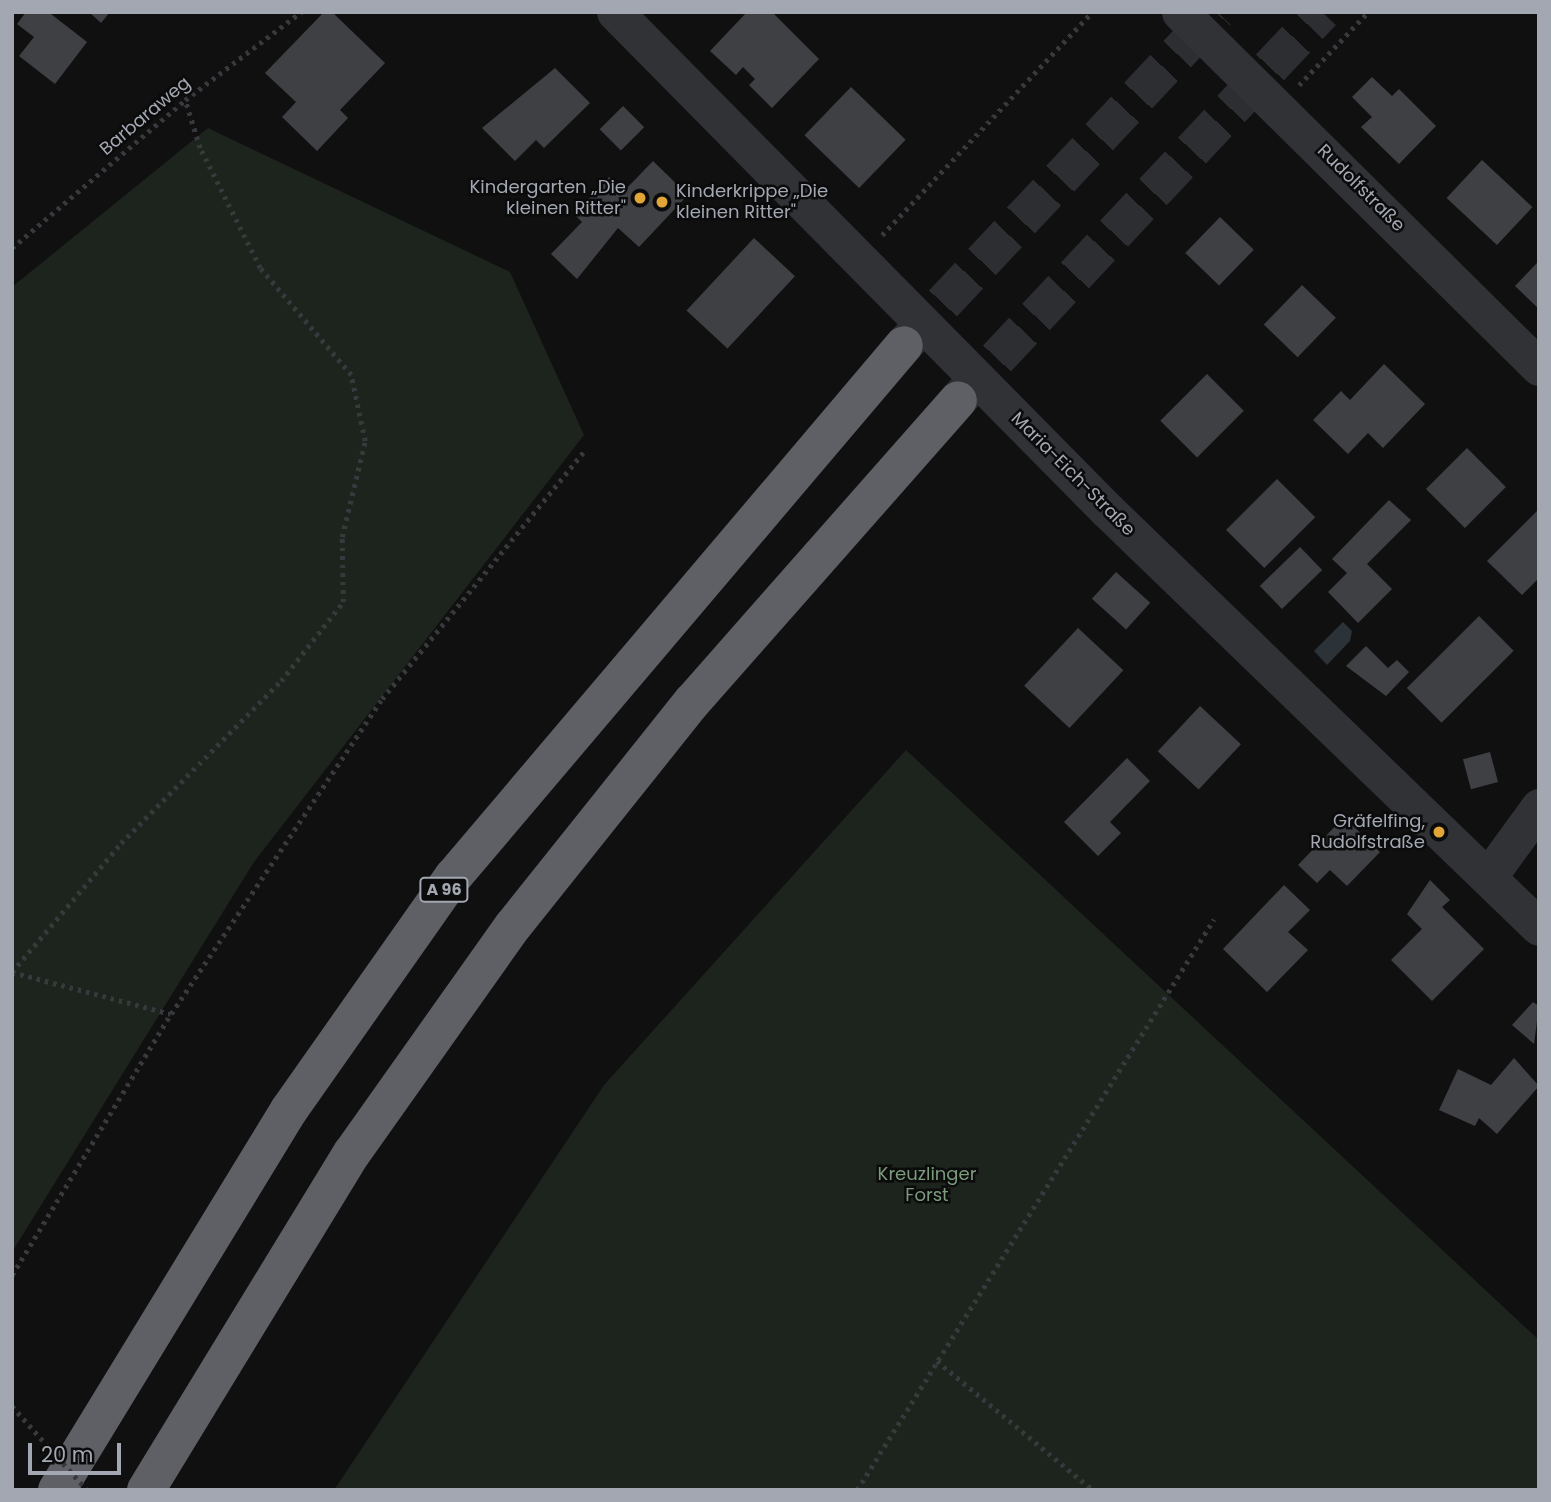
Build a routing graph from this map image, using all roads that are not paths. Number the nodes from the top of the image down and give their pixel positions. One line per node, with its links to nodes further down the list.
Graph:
1 (615, 12): 7 (street, Maria-Eich-Straße)
2 (1180, 12): 4 (street, Rudolfstraße)
3 (904, 345): 9 (highway, A 96)
4 (1539, 367)
5 (958, 400): 10 (highway)
6 (1539, 807): 7 (street)
7 (1488, 877): 8 (street, Maria-Eich-Straße)
8 (1539, 927)
9 (57, 1490)
10 (146, 1490)

